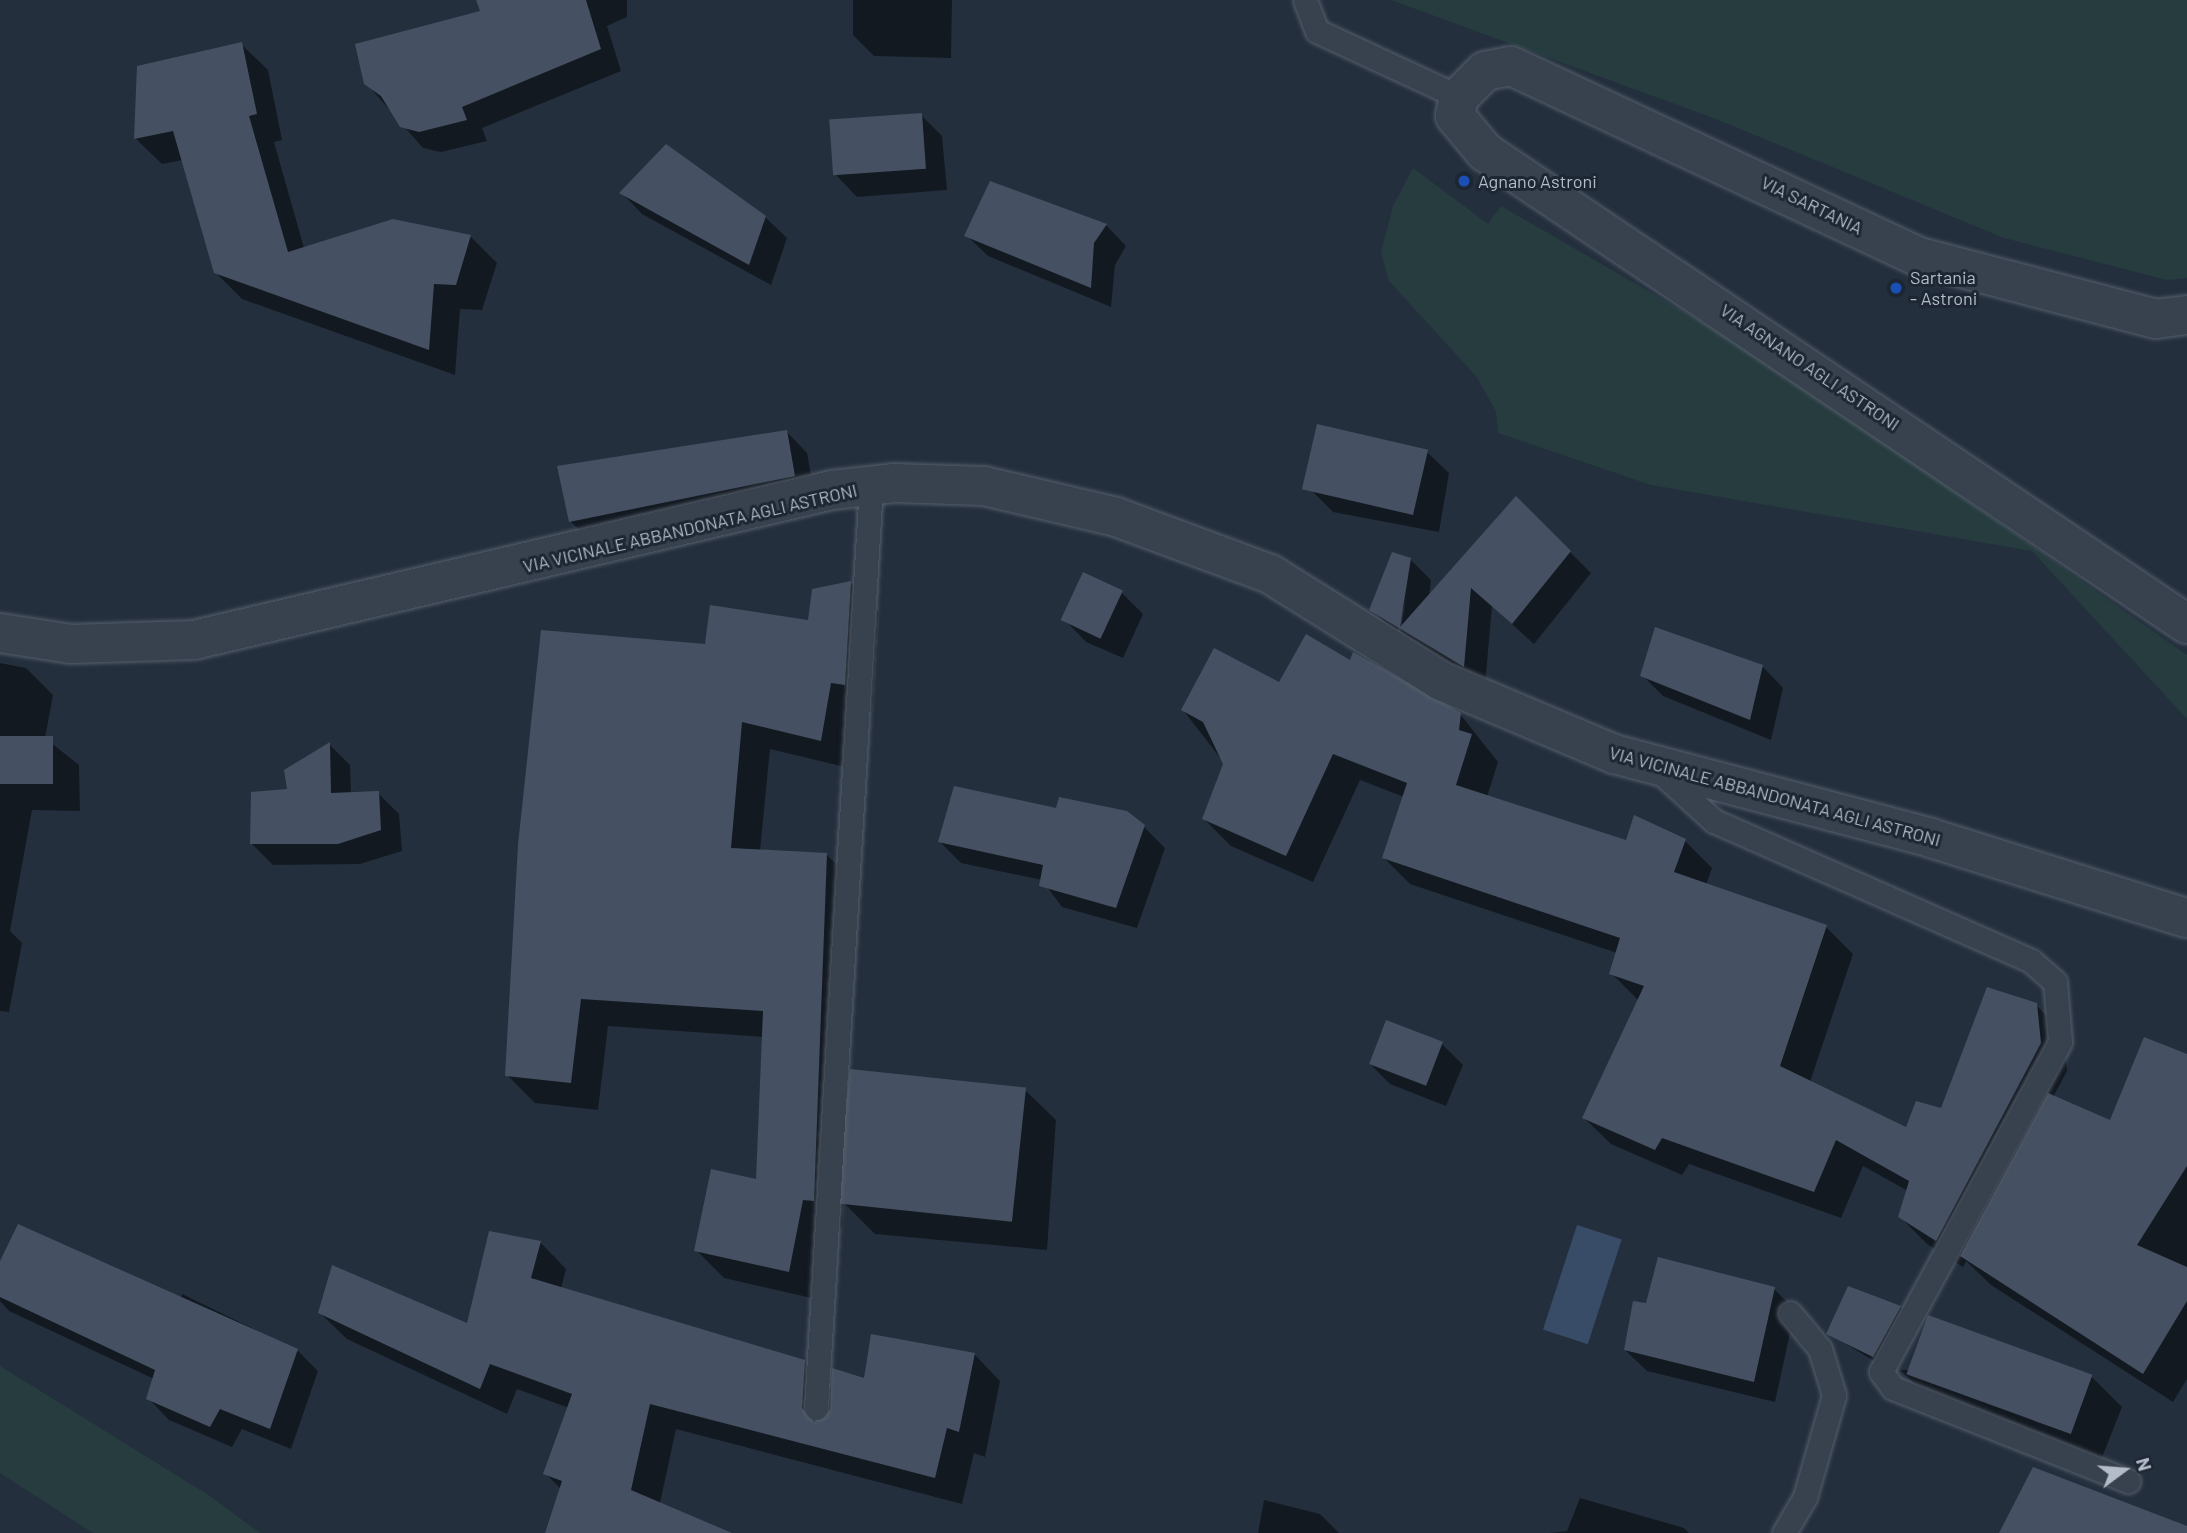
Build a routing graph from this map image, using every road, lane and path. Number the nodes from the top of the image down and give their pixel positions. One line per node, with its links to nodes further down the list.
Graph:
1 (1306, 0): 2 (lane)
2 (1459, 97): 3 (street, VIA SARTANIA); 5 (street, VIA AGNANO AGLI ASTRONI)
3 (2187, 315)
4 (872, 486): 6 (street, VIA VICINALE ABBANDONATA AGLI ASTRONI); 7 (street, VIA VICINALE ABBANDONATA AGLI ASTRONI); 10 (lane)
5 (2187, 624)
6 (0, 633)
7 (1649, 762): 8 (street, VIA VICINALE ABBANDONATA AGLI ASTRONI); 11 (lane)
8 (2187, 918)
9 (1790, 1313): 12 (lane)
10 (816, 1408)
11 (2128, 1481)
12 (1784, 1533)

